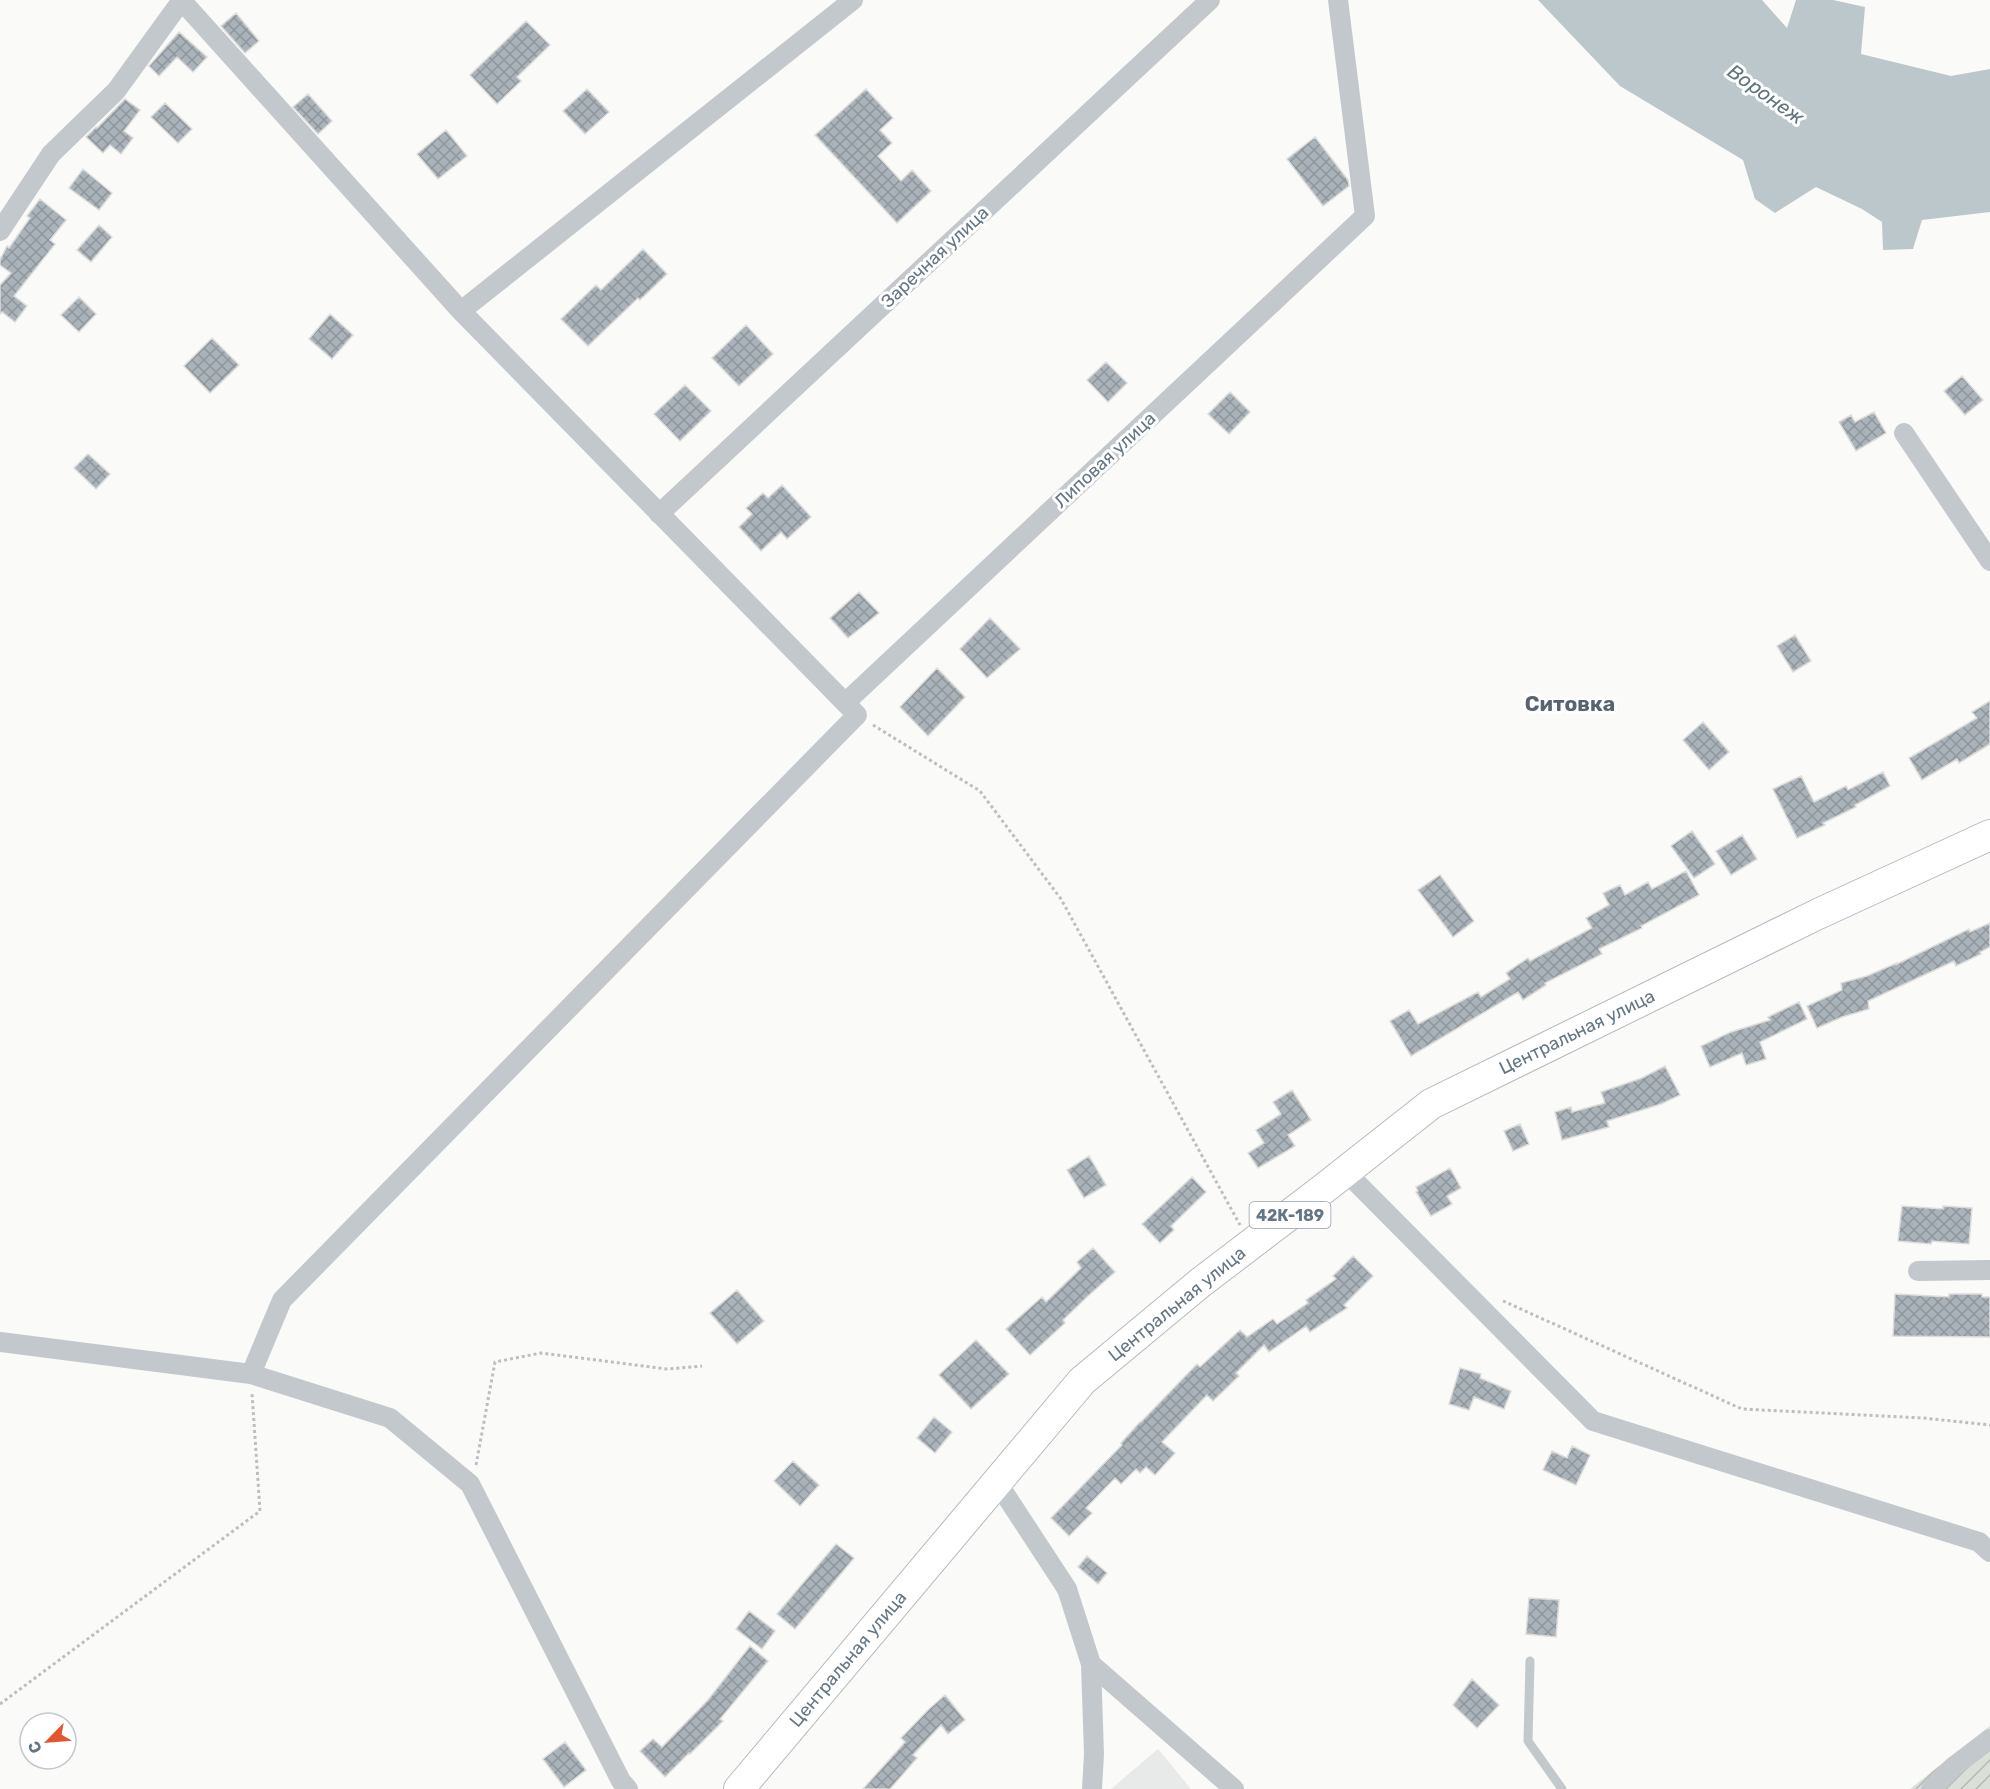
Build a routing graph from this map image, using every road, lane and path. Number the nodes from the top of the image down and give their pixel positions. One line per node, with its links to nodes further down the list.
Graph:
1 (182, 0): 5 (street); 6 (street)
2 (853, 0): 6 (street)
3 (1210, 0): 8 (street, Заречная улица)
4 (1338, 0): 10 (street, Липовая улица)
5 (0, 231)
6 (461, 311): 8 (street)
7 (1904, 433): 9 (street)
8 (659, 514): 10 (street)
9 (1990, 561)
10 (851, 709): 13 (path); 19 (street, Липовая улица)
11 (1990, 835): 12 (main road, Центральная улица / 42К-189)
12 (1346, 1172): 13 (main road, Центральная улица / 42К-189); 23 (street)
13 (1251, 1245): 21 (main road, Центральная улица / 42К-189)
14 (1990, 1270): 15 (street)
15 (1918, 1271)
16 (1493, 1297): 20 (path)
17 (0, 1342): 19 (street)
18 (702, 1366): 22 (path)
19 (251, 1374): 22 (street); 26 (path)
20 (1990, 1425)
21 (997, 1482): 25 (street); 29 (main road, Центральная улица / 42К-189)
22 (471, 1487): 28 (street)
23 (1990, 1552)
24 (1530, 1661): 32 (lane)
25 (1091, 1664): 30 (street); 31 (street)
26 (0, 1704)
27 (1990, 1739): 33 (street)
28 (628, 1789)
29 (739, 1789)
30 (1092, 1789)
31 (1233, 1789)
32 (1562, 1789)
33 (1931, 1789)

